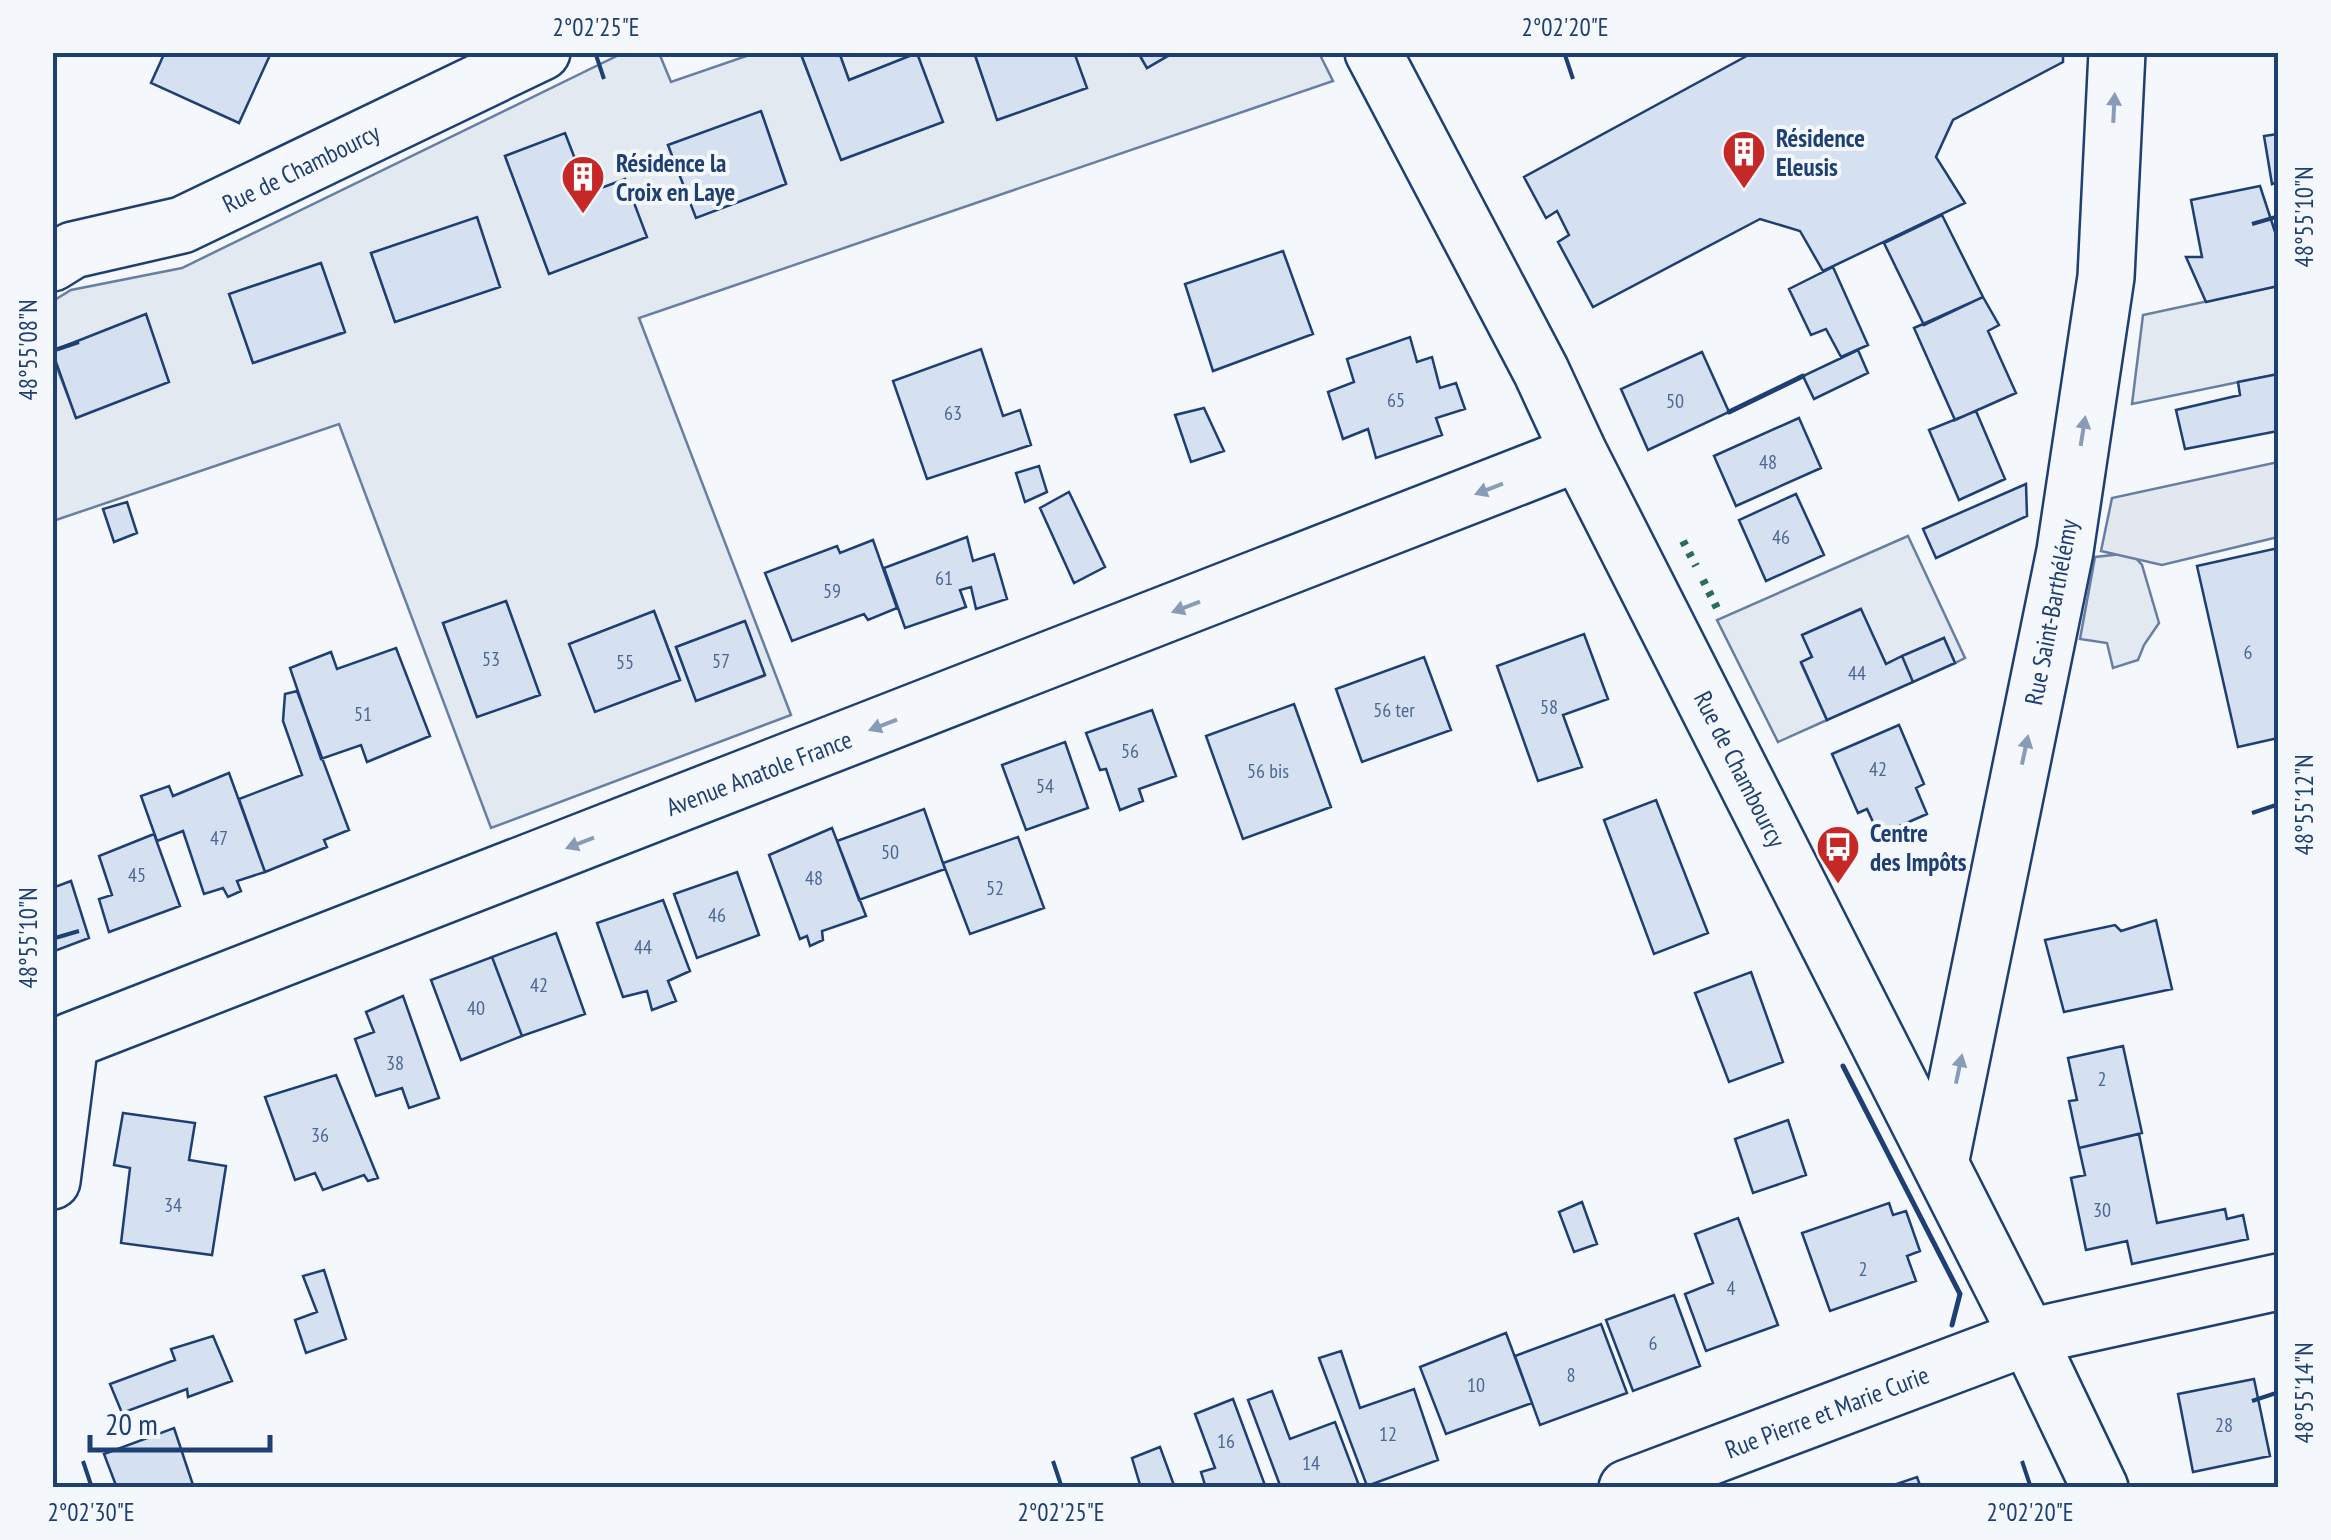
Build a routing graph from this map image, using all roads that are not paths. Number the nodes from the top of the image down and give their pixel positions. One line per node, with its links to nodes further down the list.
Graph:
1 (542, 52): 4 (street, Rue de Chambourcy)
2 (1374, 52): 5 (street, Rue de Chambourcy)
3 (2117, 52): 6 (street, Rue Saint-Barthélémy, one-way to 3)
4 (52, 263)
5 (1580, 453): 6 (street, Rue de Chambourcy); 7 (street, Avenue Anatole France, one-way to 7)
6 (1940, 1164): 9 (street, Rue de Chambourcy)
7 (52, 1182)
8 (2278, 1282): 9 (street, Rue Pierre et Marie Curie)
9 (2028, 1337): 10 (street, Rue Pierre et Marie Curie); 11 (street, Rue de Chambourcy)
10 (1626, 1488)
11 (2100, 1488)

